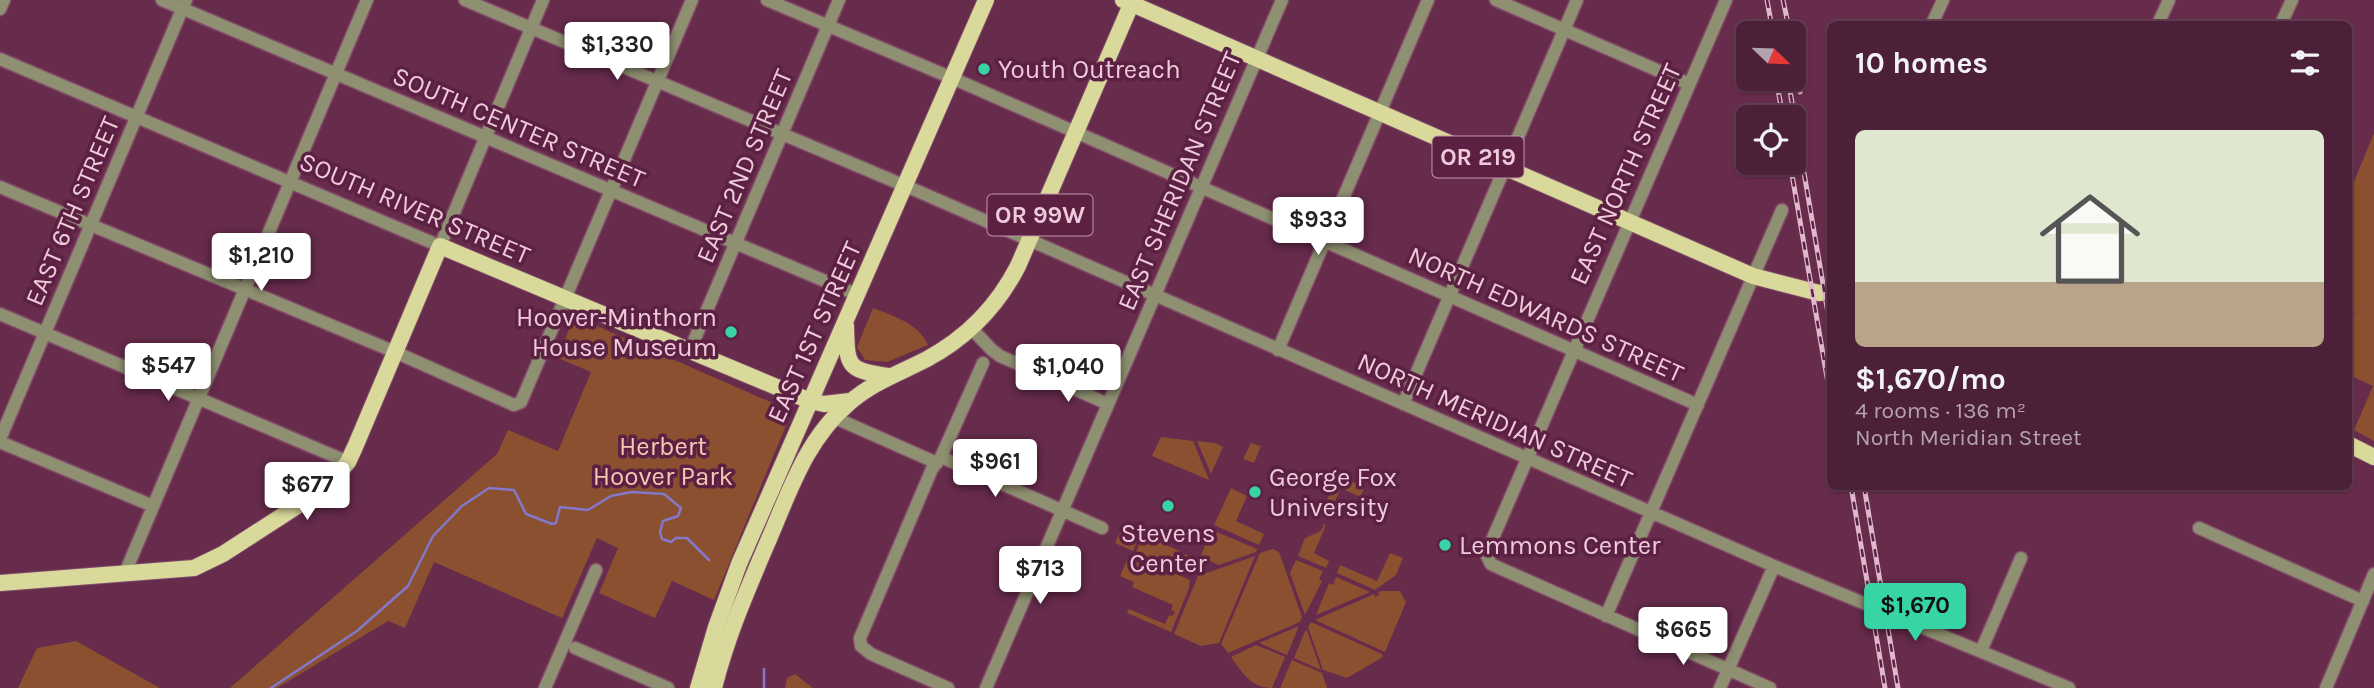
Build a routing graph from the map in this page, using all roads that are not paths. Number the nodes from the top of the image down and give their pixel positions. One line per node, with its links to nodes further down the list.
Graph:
1 (4, 0): 20 (street)
2 (162, 0): 19 (street, SOUTH CENTER STREET)
3 (367, 0): 29 (street)
4 (465, 0): 25 (street, NORTH MERIDIAN STREET)
5 (543, 0): 25 (street)
6 (692, 0): 31 (street)
7 (766, 0): 24 (street, NORTH EDWARDS STREET)
8 (839, 0): 24 (street, EAST 2ND STREET)
9 (986, 0): 30 (main road, EAST 1ST STREET)
10 (1282, 0): 28 (street, EAST SHERIDAN STREET)
11 (1428, 0): 33 (street)
12 (1496, 0): 26 (street)
13 (1577, 0): 26 (street)
14 (1726, 0): 32 (street, EAST NORTH STREET)
15 (1943, 0): 21 (street)
16 (2169, 0): 22 (street)
17 (2292, 0): 23 (street)
18 (1129, 1): 28 (main road, OR 219); 35 (main road, OR 99W)
19 (184, 4): 29 (street, SOUTH CENTER STREET); 34 (street, EAST 6TH STREET)
20 (0, 9)
21 (1933, 21)
22 (2159, 21)
23 (2282, 21)
24 (828, 26): 30 (street, NORTH EDWARDS STREET); 36 (street, EAST 2ND STREET)
25 (531, 28): 31 (street, NORTH MERIDIAN STREET); 37 (street)
26 (1564, 30): 32 (street); 38 (street)
27 (0, 59): 34 (street, SOUTH RIVER STREET)
28 (1256, 59): 33 (main road, OR 219); 42 (street, EAST SHERIDAN STREET)
29 (336, 74): 37 (street, SOUTH CENTER STREET); 39 (street)
30 (952, 78): 35 (street, NORTH EDWARDS STREET); 40 (main road, EAST 1ST STREET)
31 (658, 82): 36 (street, NORTH MERIDIAN STREET); 43 (street)
32 (1689, 84): 45 (street, EAST NORTH STREET)
33 (1380, 113): 38 (main road, OR 219); 48 (street)
34 (136, 116): 39 (street, SOUTH RIVER STREET); 46 (street, EAST 6TH STREET)
35 (1076, 133): 42 (street, NORTH EDWARDS STREET); 47 (main road, OR 99W)
36 (782, 134): 40 (street, NORTH MERIDIAN STREET); 49 (street, EAST 2ND STREET)
37 (485, 137): 43 (street, SOUTH CENTER STREET); 50 (street)
38 (1505, 168): 45 (main road, OR 219); 56 (street)
39 (290, 181): 50 (street, SOUTH RIVER STREET); 52 (street)
40 (905, 186): 47 (street, NORTH MERIDIAN STREET); 54 (main road, EAST 1ST STREET)
41 (0, 187): 46 (street)
42 (1201, 188): 48 (street, NORTH EDWARDS STREET); 55 (street, EAST SHERIDAN STREET)
43 (611, 191): 49 (street, SOUTH CENTER STREET); 57 (street)
44 (1782, 210): 51 (street)
45 (1629, 222): 51 (main road, OR 219); 64 (street, EAST NORTH STREET)
46 (91, 225): 52 (street); 61 (street, EAST 6TH STREET)
47 (1030, 240): 55 (street, NORTH MERIDIAN STREET); 60 (main road, OR 99W)
48 (1324, 242): 56 (street, NORTH EDWARDS STREET); 63 (street)
49 (735, 243): 54 (street, SOUTH CENTER STREET); 62 (street, EAST 2ND STREET)
50 (440, 246): 57 (main road, SOUTH RIVER STREET); 65 (main road)
51 (1753, 276): 53 (main road, OR 219); 73 (street)
52 (244, 289): 65 (street); 68 (street)
53 (1827, 292)
54 (858, 296): 59 (main road, EAST 1ST STREET)
55 (1154, 296): 63 (street, NORTH MERIDIAN STREET); 71 (street, EAST SHERIDAN STREET)
56 (1450, 297): 64 (street, NORTH EDWARDS STREET); 72 (street)
57 (565, 298): 62 (main road, SOUTH RIVER STREET); 65 (street)
58 (0, 314): 61 (street)
59 (846, 322): 67 (main road); 69 (main road, EAST 1ST STREET)
60 (972, 329): 67 (main road, OR 99W); 71 (street)
61 (45, 333): 68 (street); 75 (street, EAST 6TH STREET)
62 (690, 350): 69 (main road, SOUTH RIVER STREET)
63 (1278, 350): 72 (street, NORTH MERIDIAN STREET)
64 (1573, 351): 73 (street, NORTH EDWARDS STREET); 78 (street, EAST NORTH STREET)
65 (395, 352): 80 (main road)
66 (983, 363): 79 (street)
67 (888, 376): 70 (main road, EAST 1ST STREET / OR 99W)
68 (198, 398): 80 (street); 82 (street)
69 (810, 401): 70 (main road); 81 (main road); 100 (main road, EAST 1ST STREET)
70 (850, 401): 74 (main road, EAST 1ST STREET / OR 99W)
71 (1108, 404): 83 (street, EAST SHERIDAN STREET)
72 (1403, 404): 78 (street, NORTH MERIDIAN STREET)
73 (1698, 405): 84 (street)
74 (833, 417): 79 (street); 81 (main road, EAST 1ST STREET / OR 99W)
75 (0, 441): 82 (street)
76 (2352, 446): 77 (main road)
77 (2374, 457)
78 (1526, 458): 84 (street, NORTH MERIDIAN STREET); 94 (street, EAST NORTH STREET)
79 (939, 460): 83 (street); 102 (street)
80 (348, 462): 90 (main road)
81 (800, 468): 101 (main road, EAST 1ST STREET / OR 99W)
82 (153, 506): 90 (street)
83 (1063, 511): 85 (street); 103 (street, EAST SHERIDAN STREET)
84 (1651, 513): 88 (street, NORTH MERIDIAN STREET); 94 (street)
85 (1102, 528)
86 (2199, 528): 93 (street)
87 (2021, 558): 96 (street)
88 (1774, 566): 96 (street, NORTH MERIDIAN STREET); 97 (street)
89 (596, 570): 98 (street)
90 (125, 573): 92 (main road)
91 (2374, 574): 93 (street)
92 (0, 583)
93 (2363, 601): 107 (street)
94 (1606, 616): 97 (street)
95 (575, 648): 99 (street)
96 (1981, 651): 106 (street, NORTH MERIDIAN STREET)
97 (1728, 669): 104 (street); 105 (street)
98 (545, 688)
99 (668, 688)
100 (698, 688)
101 (714, 688)
102 (948, 688)
103 (986, 688)
104 (1720, 688)
105 (1770, 688)
106 (2069, 688)
107 (2326, 688)

